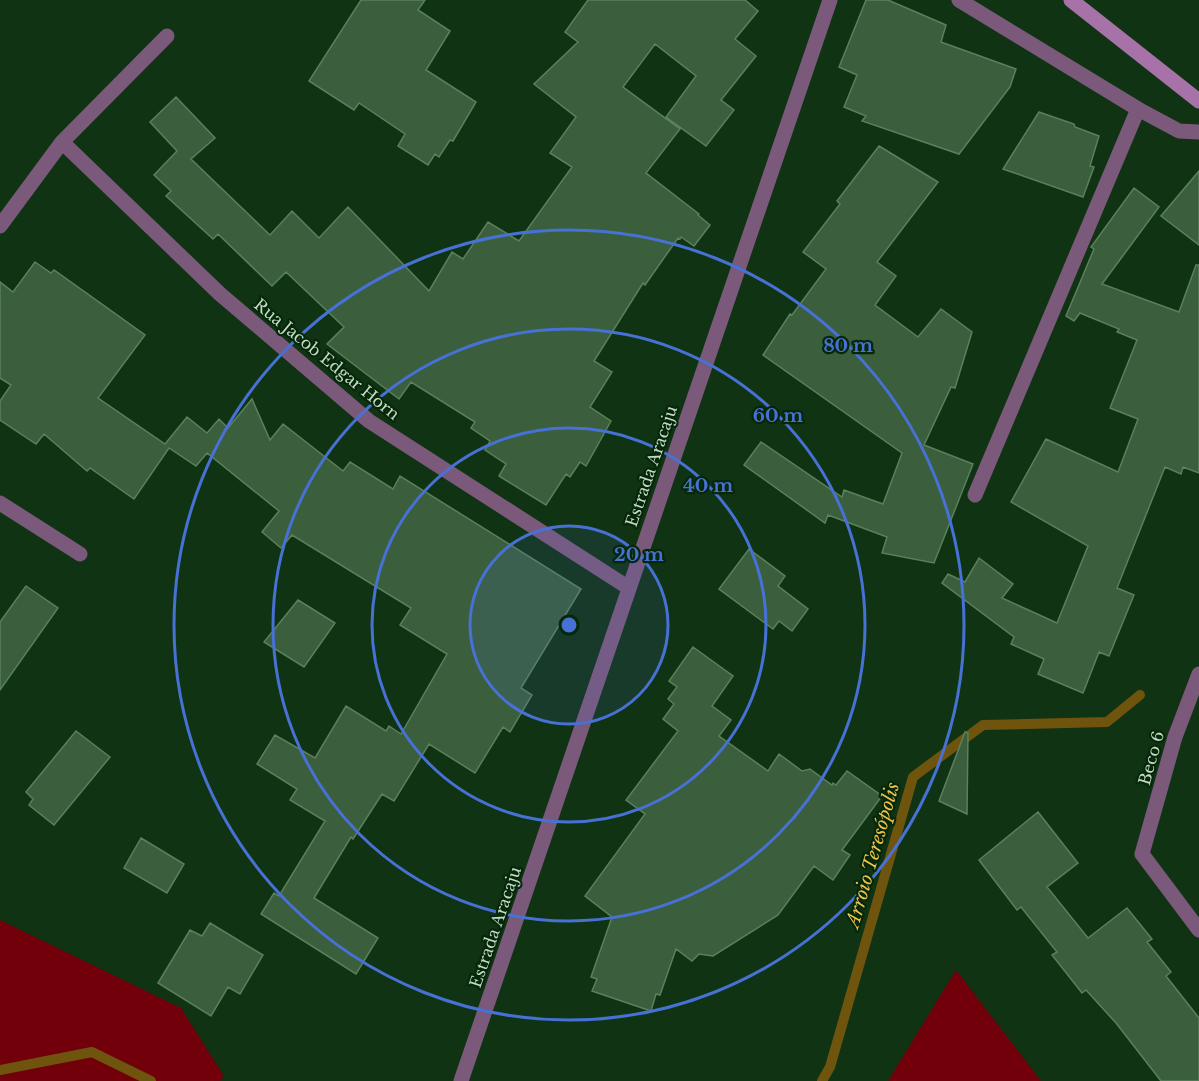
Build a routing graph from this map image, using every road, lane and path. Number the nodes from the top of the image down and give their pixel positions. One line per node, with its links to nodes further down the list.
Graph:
1 (830, 0): 13 (street, Estrada Aracaju)
2 (959, 0): 6 (street)
3 (1071, 0): 5 (main road)
4 (167, 36): 8 (street)
5 (1199, 100)
6 (1138, 109): 7 (street); 10 (street)
7 (1199, 132)
8 (62, 142): 9 (street); 13 (street, Rua Jacob Edgar Horn)
9 (0, 226)
10 (975, 495)
11 (0, 503): 12 (street)
12 (81, 554)
13 (629, 588): 16 (street, Estrada Aracaju)
14 (1199, 674): 15 (street, Beco 6)
15 (1199, 930)
16 (461, 1081)

